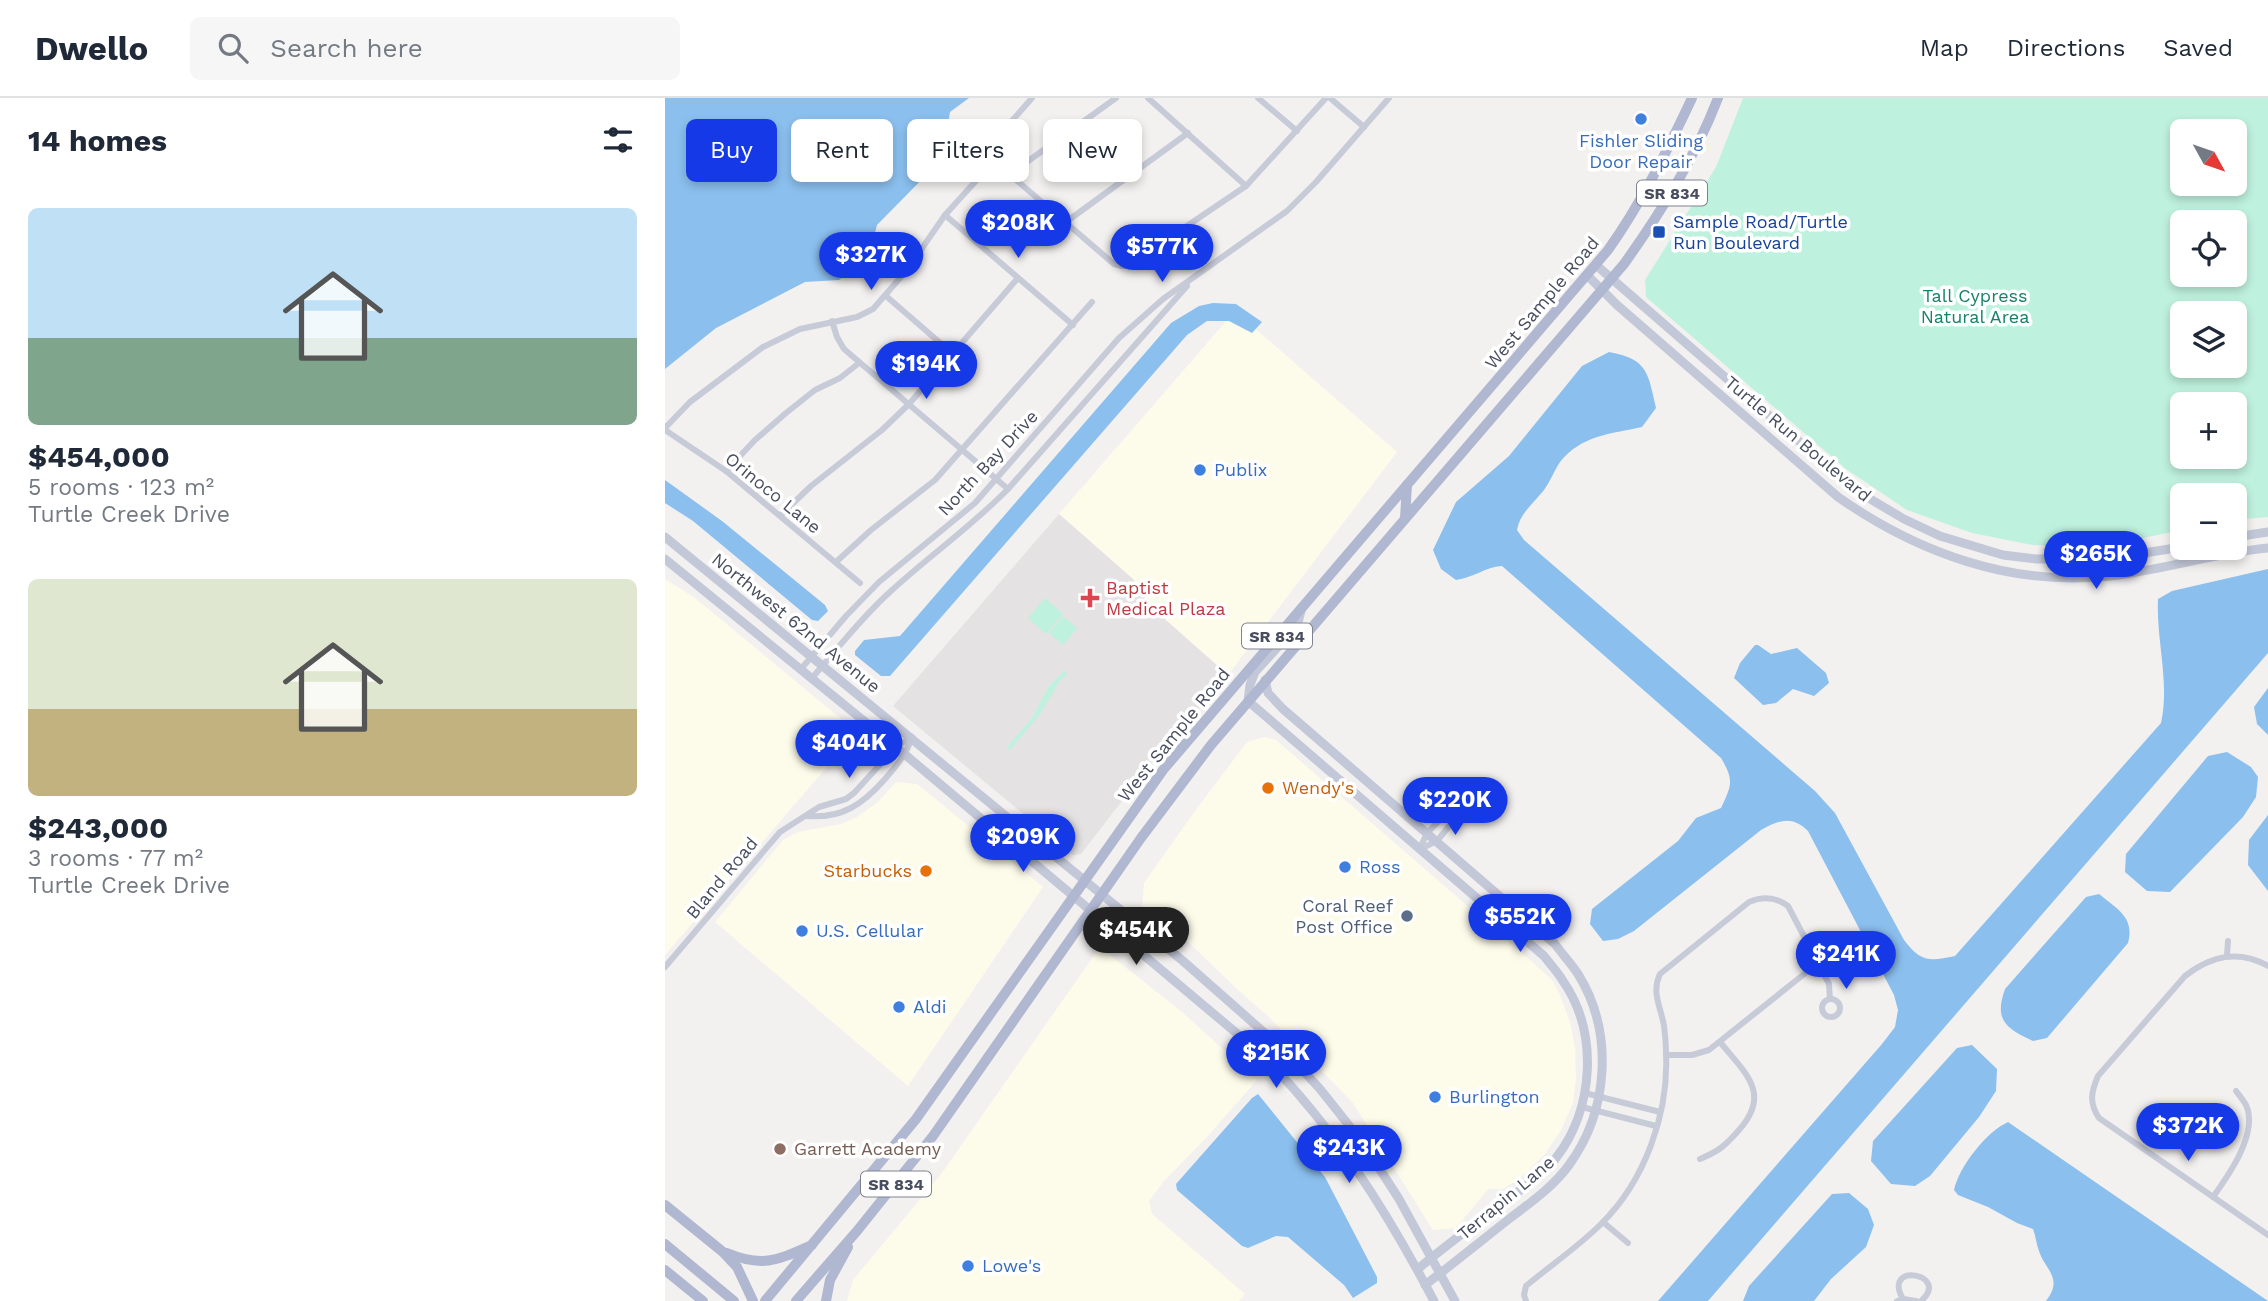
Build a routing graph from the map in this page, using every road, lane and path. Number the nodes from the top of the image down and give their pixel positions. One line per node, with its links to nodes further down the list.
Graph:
1 (1032, 98): 9 (street)
2 (1116, 98): 13 (street)
3 (1148, 98): 12 (street)
4 (1258, 98): 11 (street)
5 (1328, 98): 10 (street); 11 (street)
6 (1389, 98): 10 (street, North Bay Drive)
7 (1692, 98): 19 (main road, West Sample Road / SR 834)
8 (1718, 98): 23 (main road, West Sample Road / SR 834)
9 (1014, 119)
10 (1364, 127): 21 (street, North Bay Drive)
11 (1297, 131): 16 (street)
12 (1188, 133): 16 (street); 18 (street)
13 (1029, 160)
14 (975, 182): 17 (street)
15 (1019, 182): 18 (street)
16 (1247, 186): 18 (street)
17 (945, 215): 22 (street); 25 (street)
18 (1066, 222)
19 (1596, 265): 20 (main road, West Sample Road / SR 834); 23 (street, Turtle Run Boulevard)
20 (1588, 276): 24 (street, Turtle Run Boulevard); 36 (main road, West Sample Road / SR 834)
21 (1196, 277): 35 (street, North Bay Drive); 37 (street, North Bay Drive)
22 (1018, 278): 28 (street); 29 (street)
23 (1612, 279): 24 (main road, West Sample Road / SR 834); 44 (street, Turtle Run Boulevard)
24 (1603, 290): 39 (main road, West Sample Road / SR 834); 43 (street, Turtle Run Boulevard)
25 (886, 296): 27 (street); 29 (street)
26 (1092, 302): 28 (street)
27 (832, 321): 30 (street); 32 (street)
28 (1073, 325): 33 (street)
29 (953, 354): 31 (street)
30 (859, 363): 31 (street); 34 (street)
31 (909, 404): 33 (street); 38 (street)
32 (665, 429): 34 (street, Orinoco Lane)
33 (963, 451): 35 (street); 46 (street)
34 (726, 471): 38 (street, Orinoco Lane)
35 (996, 480): 37 (street); 47 (street, North Bay Drive)
36 (1407, 485): 39 (main road); 50 (main road, West Sample Road / SR 834)
37 (1008, 489): 48 (street, North Bay Drive)
38 (781, 515): 46 (street, Orinoco Lane)
39 (1405, 519): 55 (main road, West Sample Road / SR 834)
40 (2268, 532): 41 (street)
41 (2247, 535)
42 (665, 537): 51 (street, Northwest 62nd Avenue)
43 (2268, 548)
44 (2170, 549)
45 (665, 558): 53 (street, Northwest 62nd Avenue)
46 (836, 562): 49 (street, Orinoco Lane)
47 (891, 572): 48 (street); 51 (street, North Bay Drive)
48 (901, 582): 52 (street, North Bay Drive)
49 (860, 583)
50 (1303, 606): 56 (street); 66 (main road, West Sample Road / SR 834)
51 (812, 656): 52 (street, Northwest 62nd Avenue); 53 (street, North Bay Drive)
52 (823, 666): 54 (street, North Bay Drive); 57 (street, Northwest 62nd Avenue)
53 (801, 669): 54 (street, Northwest 62nd Avenue)
54 (812, 678): 58 (street, Northwest 62nd Avenue)
55 (1265, 680): 56 (main road, West Sample Road / SR 834); 63 (street, Terrapin Lane)
56 (1248, 701): 65 (street, Terrapin Lane); 67 (main road, West Sample Road / SR 834)
57 (912, 737): 58 (street, Bland Road); 59 (street, Bland Road); 66 (street, Northwest 62nd Avenue)
58 (896, 747): 59 (street, Northwest 62nd Avenue); 62 (street, Bland Road)
59 (906, 755): 62 (street, Bland Road); 68 (street, Northwest 62nd Avenue)
60 (1451, 809): 63 (street)
61 (1458, 815): 64 (street)
62 (807, 816): 74 (street, Bland Road)
63 (1427, 833): 64 (street, Terrapin Lane); 65 (street)
64 (1437, 841): 65 (street); 82 (street, Terrapin Lane)
65 (1420, 849): 81 (street, Terrapin Lane)
66 (1084, 880): 67 (street, Northwest 62nd Avenue); 68 (main road, West Sample Road / SR 834)
67 (1102, 894): 69 (main road, West Sample Road / SR 834); 76 (street, Northwest 62nd Avenue)
68 (1073, 896): 69 (street, Northwest 62nd Avenue); 97 (main road, West Sample Road / SR 834)
69 (1091, 911): 78 (street, Northwest 62nd Avenue); 95 (main road, West Sample Road / SR 834)
70 (2228, 941): 71 (street)
71 (2227, 955): 73 (street); 91 (street)
72 (1818, 963): 75 (street); 77 (street); 79 (street)
73 (2268, 965)
74 (665, 967)
75 (1830, 999)
76 (1271, 1037): 78 (street); 87 (street, Northwest 62nd Avenue)
77 (1720, 1042): 79 (street); 89 (street)
78 (1259, 1052): 88 (street, Northwest 62nd Avenue)
79 (1666, 1055): 85 (street)
80 (2236, 1091): 91 (street)
81 (1585, 1093): 82 (street); 83 (street, Terrapin Lane)
82 (1599, 1096): 84 (street, Terrapin Lane); 85 (street)
83 (1581, 1107): 84 (street); 90 (street, Terrapin Lane)
84 (1596, 1111): 86 (street); 93 (street, Terrapin Lane)
85 (1660, 1112): 86 (street)
86 (1656, 1126): 94 (street)
87 (1363, 1143): 88 (street); 101 (street, Northwest 62nd Avenue)
88 (1339, 1144): 102 (street, Northwest 62nd Avenue)
89 (1700, 1159)
90 (1540, 1175): 93 (street); 101 (street, Terrapin Lane)
91 (2213, 1197): 96 (street)
92 (665, 1205): 100 (main road)
93 (1514, 1215): 104 (street, Terrapin Lane)
94 (1604, 1222): 98 (street); 115 (street)
95 (857, 1231): 111 (main road, West Sample Road / SR 834); 112 (main road)
96 (2268, 1235)
97 (815, 1243): 100 (main road); 110 (main road, West Sample Road / SR 834)
98 (1628, 1243)
99 (665, 1244): 108 (main road)
100 (723, 1252): 109 (main road)
101 (1431, 1258): 102 (street, Terrapin Lane); 104 (street, Northwest 62nd Avenue)
102 (1418, 1269): 105 (street, Northwest 62nd Avenue)
103 (665, 1270): 107 (main road)
104 (1440, 1273): 105 (street, Terrapin Lane); 114 (street, Northwest 62nd Avenue)
105 (1425, 1285): 113 (street, Northwest 62nd Avenue)
106 (1900, 1300): 116 (street); 116 (street)
107 (703, 1301)
108 (734, 1301)
109 (753, 1301)
110 (765, 1301)
111 (796, 1301)
112 (826, 1301)
113 (1434, 1301)
114 (1455, 1301)
115 (1526, 1301)
116 (1919, 1301)

